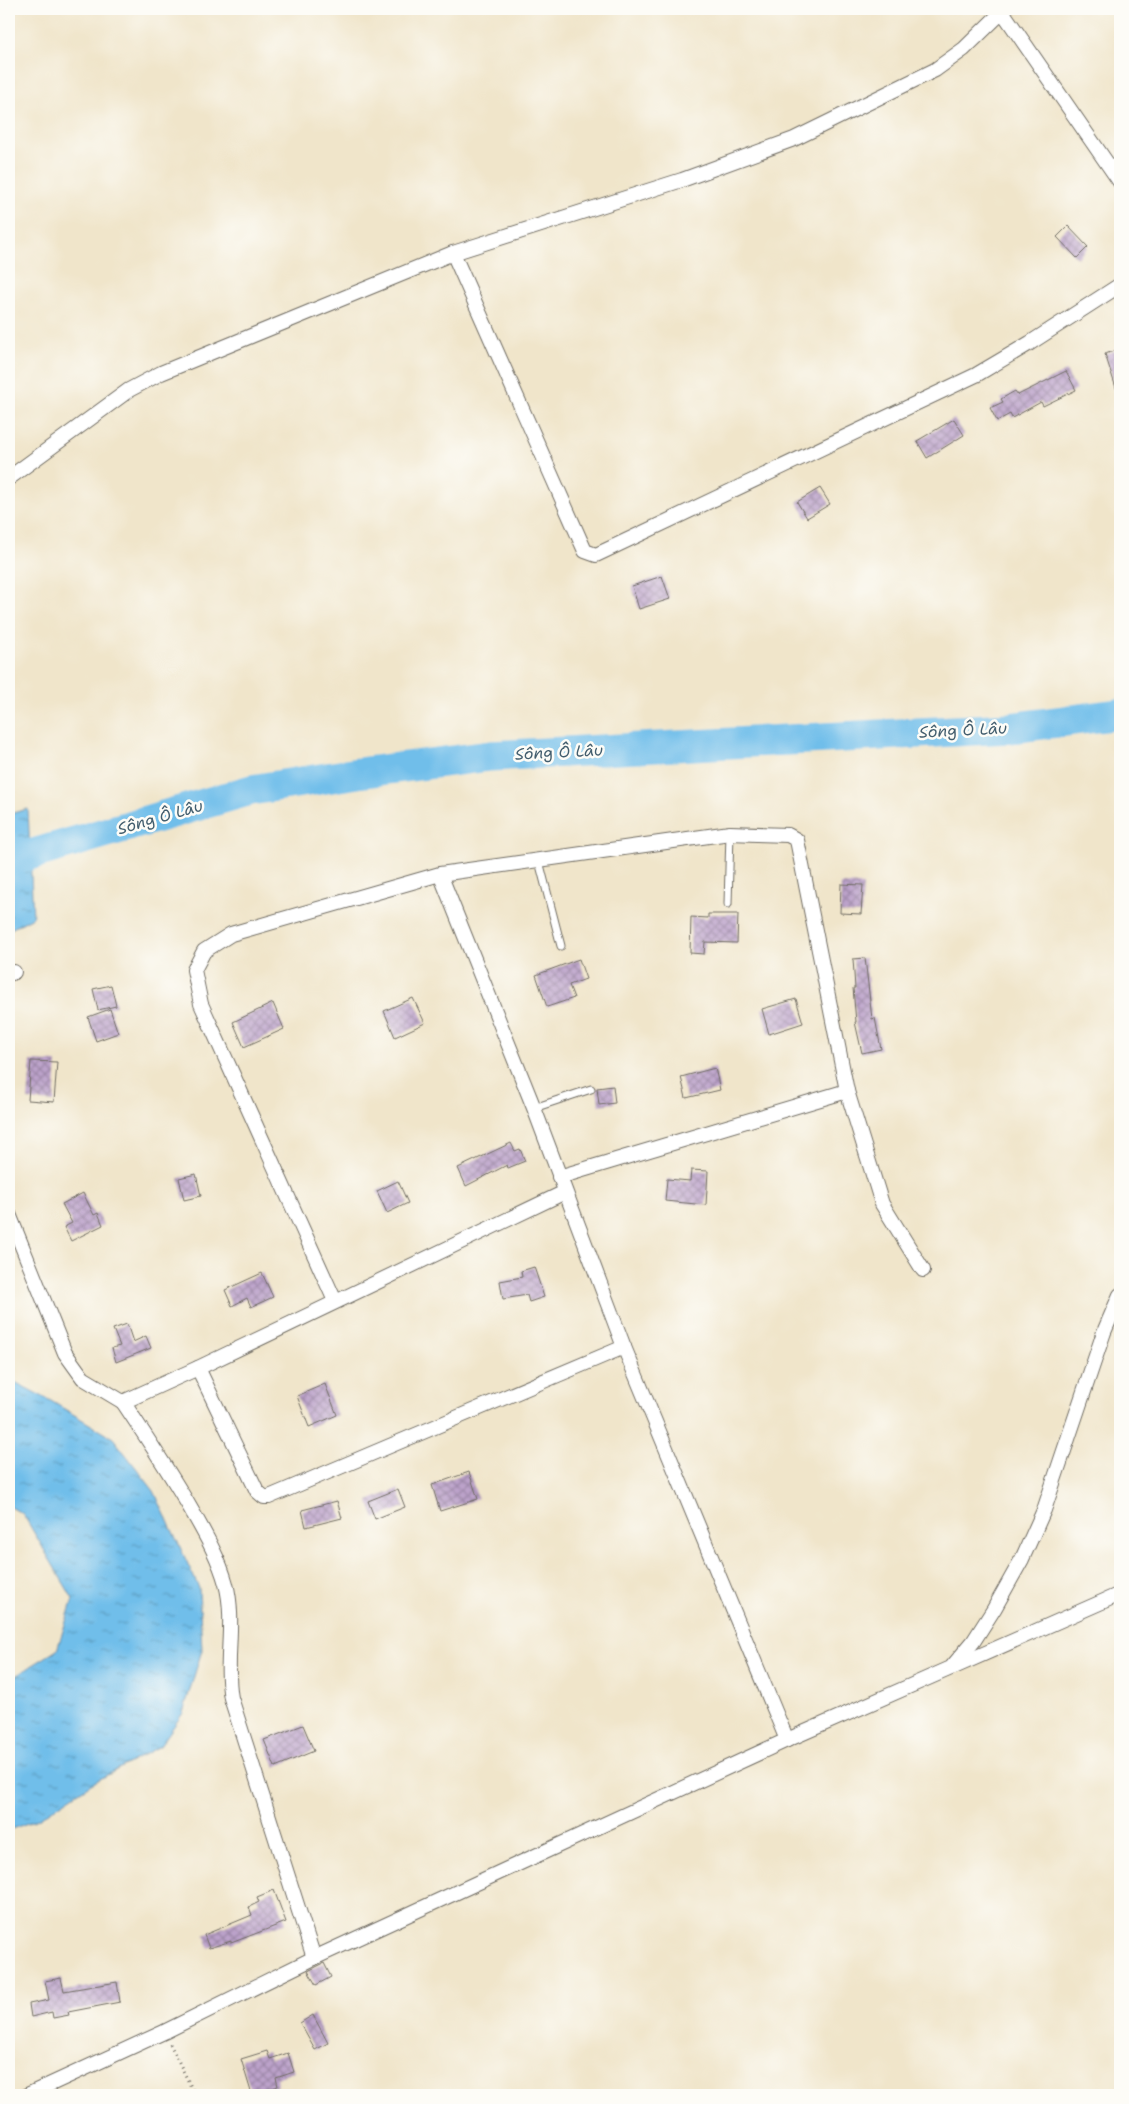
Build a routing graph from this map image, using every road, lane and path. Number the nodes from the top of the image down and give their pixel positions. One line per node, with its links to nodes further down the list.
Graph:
1 (1003, 10): 2 (street); 3 (street)
2 (1120, 182)
3 (453, 253): 4 (street); 5 (street)
4 (1120, 285)
5 (9, 476)
6 (730, 833): 7 (street); 9 (lane); 12 (street)
7 (539, 861): 8 (street); 10 (lane)
8 (440, 874): 13 (street); 19 (street)
9 (728, 904)
10 (561, 946)
11 (591, 1089): 13 (lane)
12 (847, 1090): 14 (street); 17 (street)
13 (534, 1108): 14 (street)
14 (559, 1177): 15 (street)
15 (565, 1192): 19 (street); 20 (street)
16 (9, 1214): 22 (street)
17 (923, 1270)
18 (1120, 1295): 24 (street)
19 (335, 1302): 21 (street)
20 (624, 1347): 21 (street); 25 (street)
21 (198, 1368): 22 (street)
22 (123, 1402): 26 (street)
23 (1120, 1594): 24 (street)
24 (951, 1668): 25 (street)
25 (787, 1740): 26 (street)
26 (314, 1958): 27 (street)
27 (164, 2032): 28 (street); 29 (path)
28 (27, 2095)
29 (195, 2095)

